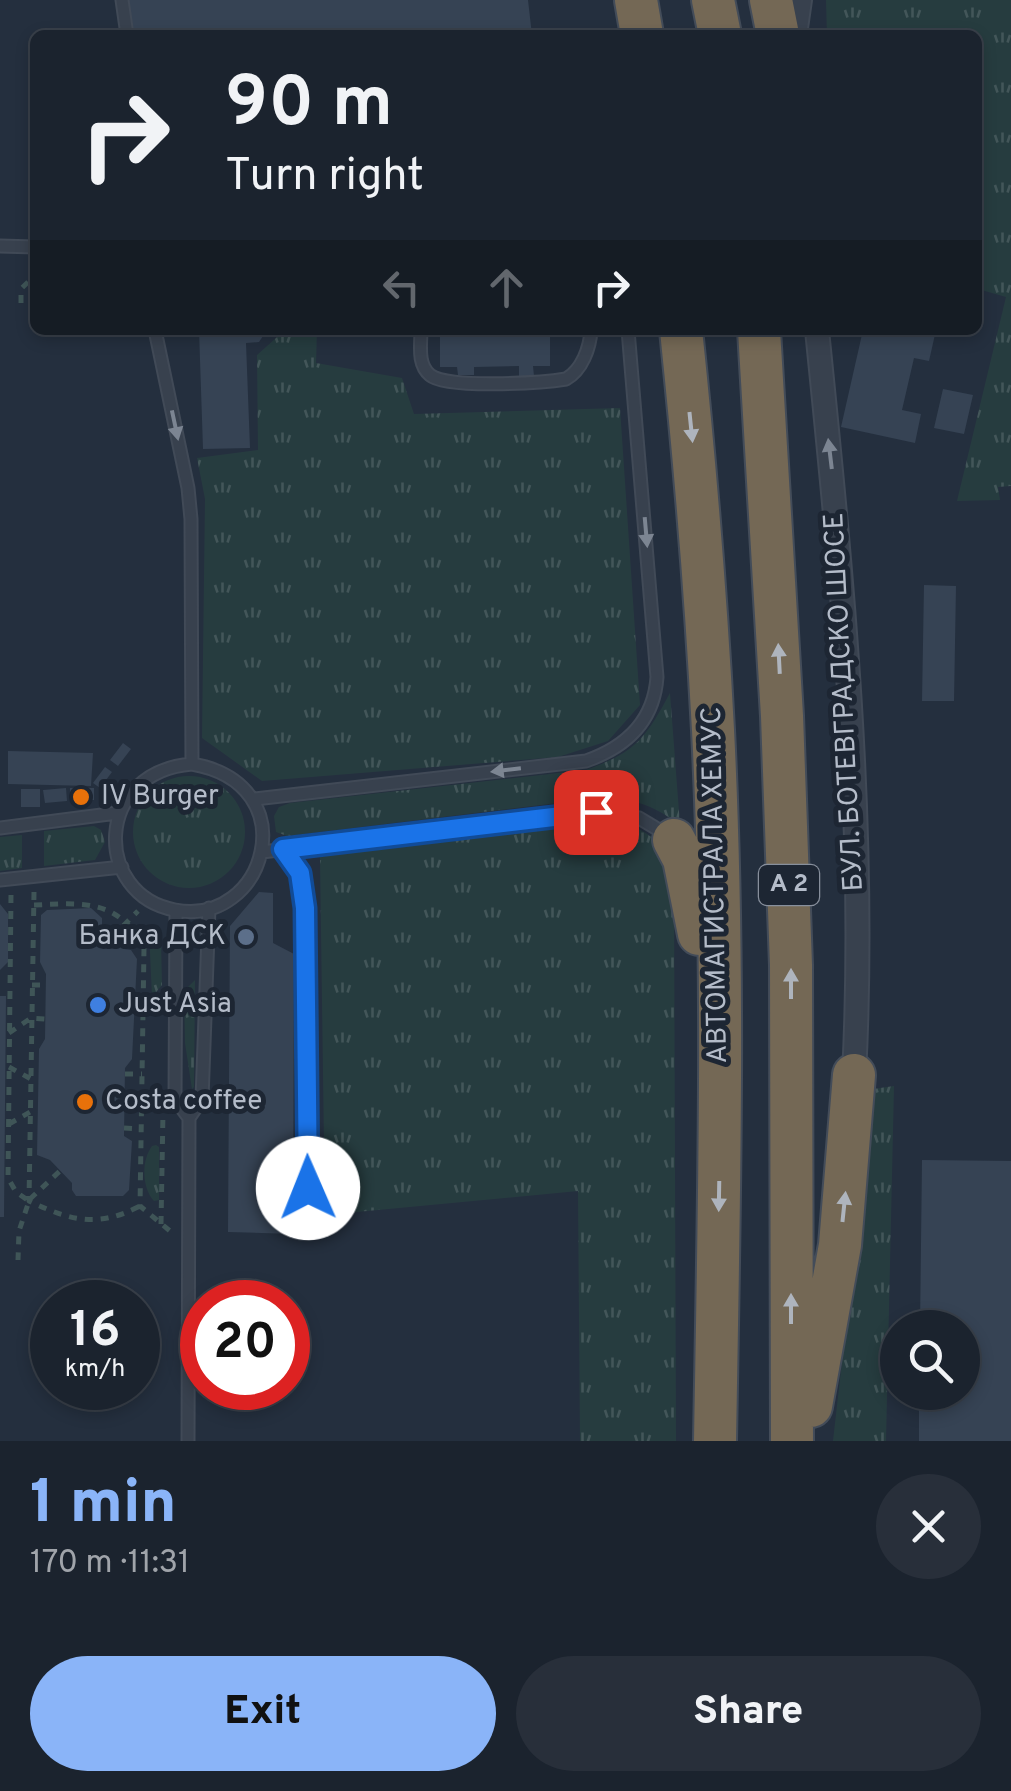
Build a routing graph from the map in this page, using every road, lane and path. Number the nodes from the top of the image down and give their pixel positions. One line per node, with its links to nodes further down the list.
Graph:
1 (122, 0): 7 (lane)
2 (612, 0): 8 (highway)
3 (636, 0): 9 (highway)
4 (713, 0): 10 (highway)
5 (771, 0): 11 (highway)
6 (800, 0): 12 (street)
7 (125, 30)
8 (611, 30)
9 (641, 30)
10 (719, 30)
11 (777, 30)
12 (796, 30)
13 (0, 246): 14 (lane)
14 (30, 247)
15 (30, 280): 16 (path)
16 (21, 303)
17 (156, 335): 24 (lane, one-way to 24)
18 (421, 335): 19 (lane)
19 (589, 335)
20 (628, 335): 25 (lane, one-way to 25)
21 (680, 335): 51 (highway, АВТОМАГИСТРАЛА ХЕМУС / A 2, one-way to 51)
22 (759, 335): 69 (highway, A 2, one-way to 22)
23 (818, 335): 49 (street, БУЛ. БОТЕВГРАДСКО ШОСЕ, one-way to 23)
24 (192, 764): 25 (lane); 26 (lane)
25 (255, 799): 30 (lane)
26 (117, 813): 27 (lane); 31 (lane)
27 (0, 828)
28 (674, 840): 29 (lane); 51 (highway)
29 (283, 849): 30 (lane); 64 (lane)
30 (262, 852): 36 (lane)
31 (122, 867): 33 (lane); 34 (lane)
32 (0, 880): 33 (lane)
33 (34, 882): 35 (path); 45 (path)
34 (144, 904): 37 (lane); 38 (path); 39 (path)
35 (34, 906): 39 (path); 41 (path)
36 (209, 908): 37 (lane); 56 (lane)
37 (176, 910): 56 (lane)
38 (148, 915)
39 (125, 924): 40 (path); 48 (path)
40 (112, 937)
41 (32, 985): 42 (path); 43 (path)
42 (46, 986)
43 (31, 1018): 44 (path); 45 (path); 50 (path)
44 (45, 1019)
45 (9, 1033): 46 (path)
46 (9, 1067): 50 (path); 57 (path)
47 (125, 1074): 48 (path)
48 (142, 1074): 52 (path)
49 (854, 1075): 70 (highway, one-way to 49)
50 (31, 1079): 55 (path)
51 (720, 1098): 68 (highway, АВТОМАГИСТРАЛА ХЕМУС / A 2, one-way to 68)
52 (142, 1100): 53 (path); 59 (path)
53 (152, 1100)
54 (164, 1100): 63 (path)
55 (30, 1112): 57 (path); 61 (path)
56 (189, 1118): 65 (lane)
57 (9, 1124): 61 (path)
58 (124, 1128): 59 (path)
59 (141, 1129): 62 (path)
60 (60, 1170): 61 (path)
61 (29, 1201): 62 (path); 66 (path)
62 (140, 1206): 63 (path)
63 (161, 1224): 65 (path)
64 (308, 1227)
65 (188, 1245): 67 (lane)
66 (18, 1260)
67 (188, 1441)
68 (714, 1441)
69 (792, 1441)
70 (805, 1441)

